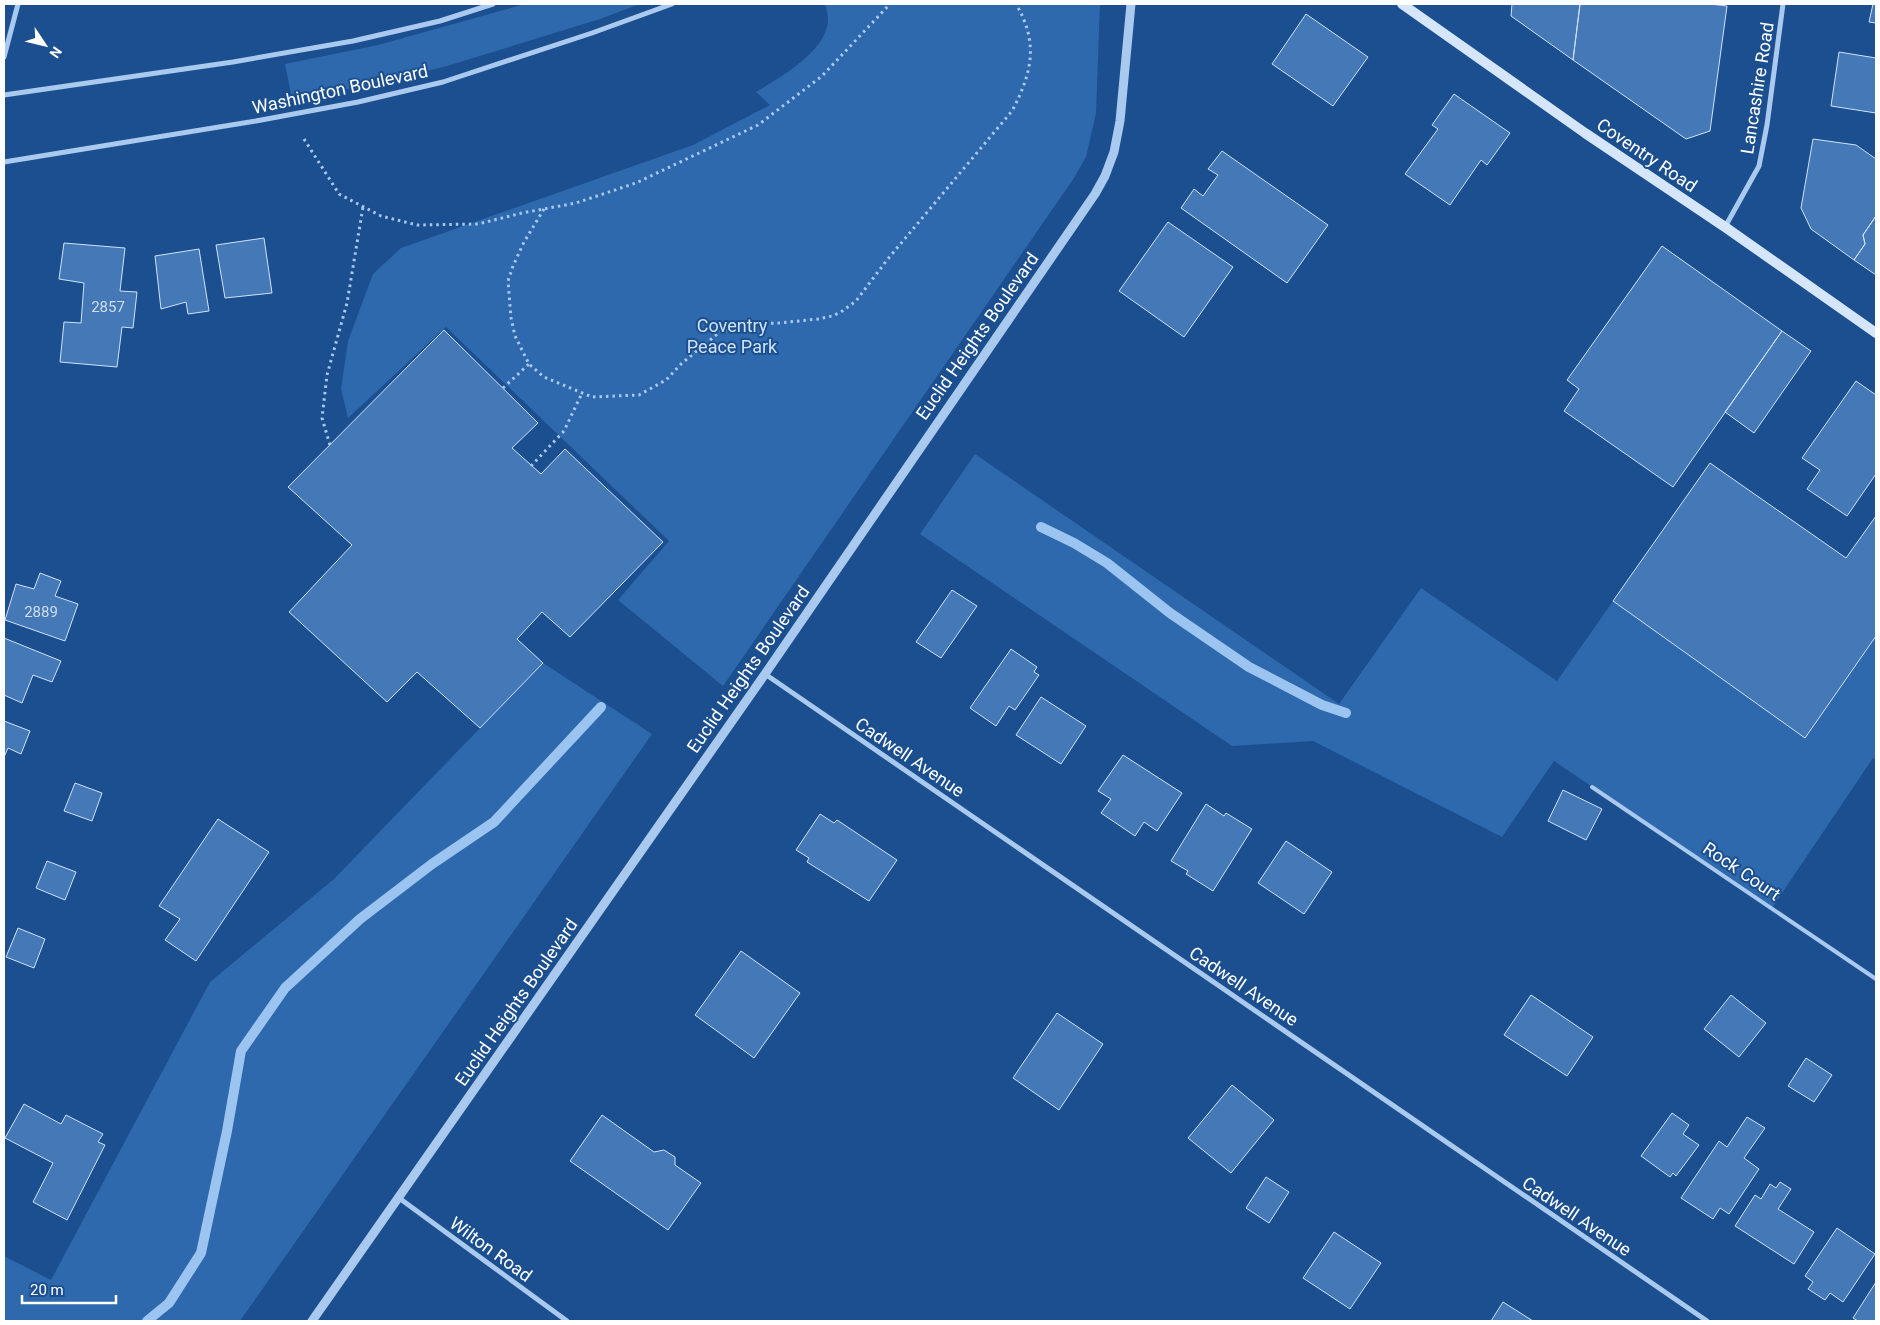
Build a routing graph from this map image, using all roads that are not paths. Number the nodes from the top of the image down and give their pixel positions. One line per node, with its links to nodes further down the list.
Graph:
1 (18, 4): 7 (street)
2 (493, 4): 8 (street)
3 (672, 4): 9 (street, Washington Boulevard)
4 (1131, 4): 12 (street, Euclid Heights Boulevard)
5 (1402, 4): 10 (main road, Coventry Road)
6 (1784, 4): 10 (street, Lancashire Road)
7 (4, 57)
8 (4, 95)
9 (4, 162)
10 (1725, 227): 11 (main road, Coventry Road)
11 (1876, 333)
12 (764, 674): 15 (street, Euclid Heights Boulevard); 18 (street, Cadwell Avenue)
13 (1592, 786): 14 (lane, Rock Court)
14 (1876, 979)
15 (399, 1198): 16 (street, Euclid Heights Boulevard); 17 (street, Wilton Road)
16 (312, 1321)
17 (567, 1321)
18 (1707, 1321)

